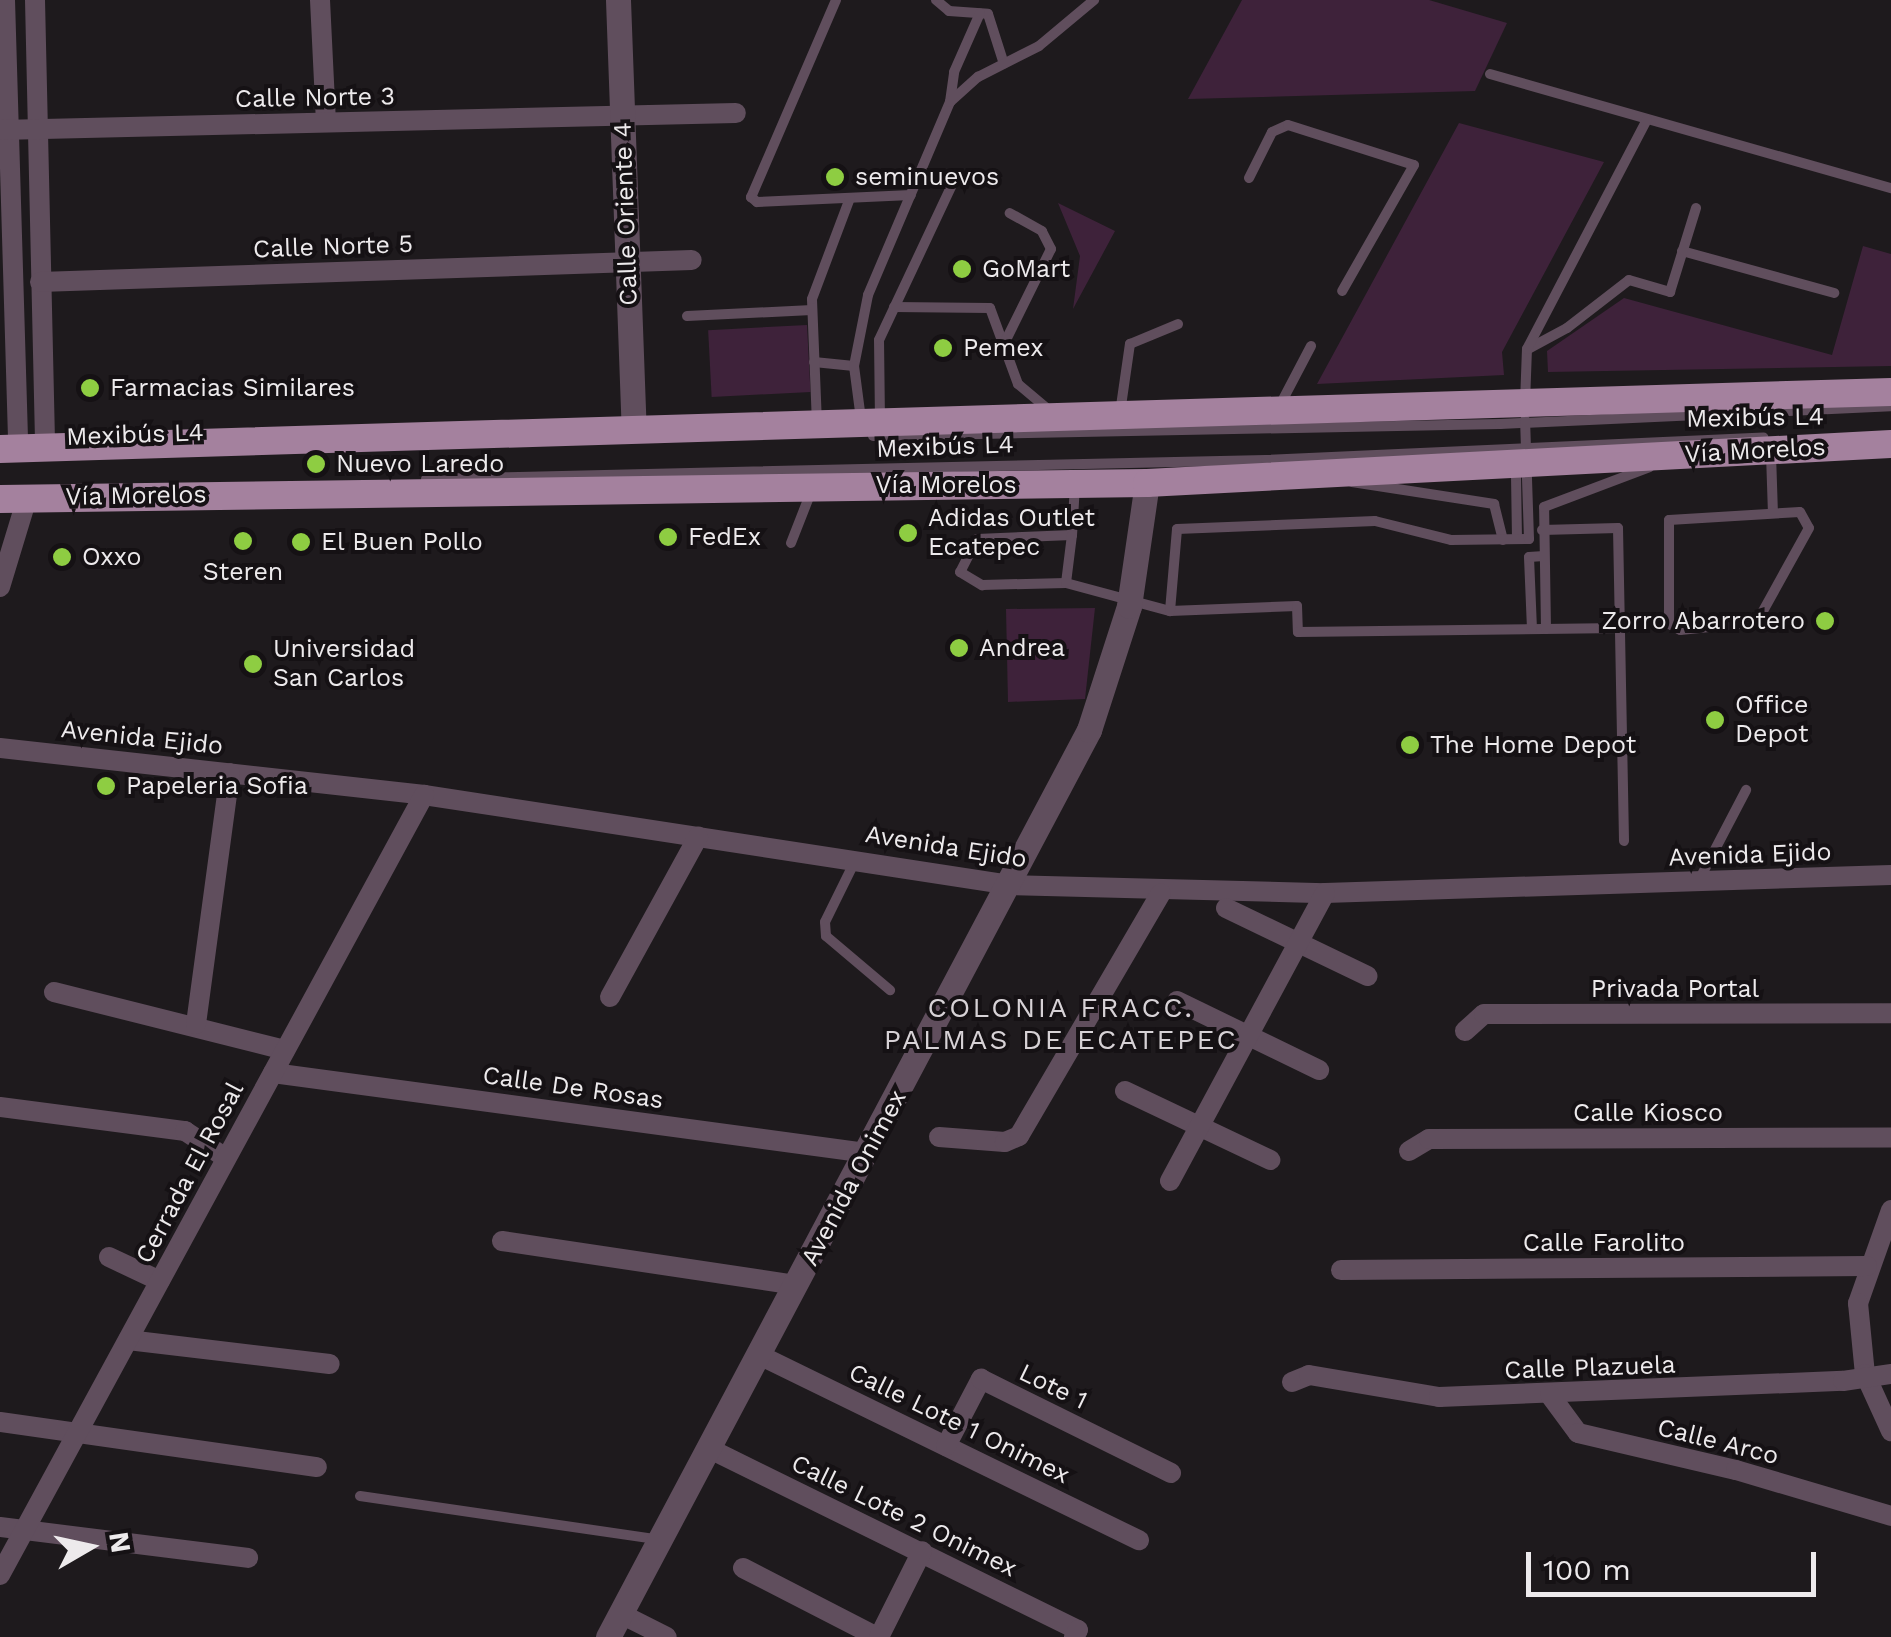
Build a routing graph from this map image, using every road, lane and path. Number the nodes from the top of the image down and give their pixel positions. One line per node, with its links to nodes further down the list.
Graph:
1 (5, 0): 18 (street)
2 (34, 0): 17 (street)
3 (320, 0): 16 (street)
4 (618, 0): 14 (street, Calle Oriente 4)
5 (836, 0): 23 (lane)
6 (936, 0): 9 (lane)
7 (984, 0): 9 (lane)
8 (1094, 0): 10 (lane)
9 (984, 14): 10 (lane); 12 (lane)
10 (1004, 64): 12 (lane)
11 (1490, 74): 15 (lane)
12 (950, 102): 22 (lane)
13 (736, 112): 14 (street, Calle Norte 3)
14 (622, 116): 16 (street, Calle Norte 3); 28 (street, Calle Oriente 4)
15 (1647, 119): 21 (lane); 39 (lane)
16 (326, 122): 17 (street, Calle Norte 3)
17 (37, 129): 18 (street, Calle Norte 3); 30 (street)
18 (4, 130): 29 (street)
19 (957, 174): 33 (lane)
20 (1249, 178): 31 (lane)
21 (1891, 188)
22 (911, 194): 23 (lane); 41 (lane)
23 (850, 198): 34 (lane)
24 (1696, 208): 26 (lane)
25 (1010, 213): 37 (lane)
26 (1682, 252): 32 (lane); 39 (lane)
27 (692, 260): 28 (street, Calle Norte 5)
28 (628, 263): 30 (street, Calle Norte 5); 50 (street, Calle Oriente 4)
29 (7, 281): 54 (street)
30 (40, 282): 54 (street)
31 (1342, 291)
32 (1834, 292)
33 (894, 307): 37 (lane); 48 (lane)
34 (812, 310): 35 (lane); 40 (lane)
35 (687, 316)
36 (1178, 324): 46 (lane)
37 (1004, 344): 47 (lane)
38 (1311, 346): 44 (lane)
39 (1527, 350): 45 (lane)
40 (814, 362): 41 (lane); 49 (lane)
41 (854, 366): 48 (lane)
42 (1891, 392): 45 (main road, Vía Morelos)
43 (1891, 406): 45 (lane, Mexibús L4)
44 (1276, 412): 45 (main road, Vía Morelos); 46 (main road, Vía Morelos)
45 (1525, 413): 54 (lane, Mexibús L4); 56 (lane)
46 (1120, 417): 47 (main road, Vía Morelos)
47 (1062, 419): 48 (main road, Vía Morelos)
48 (871, 423): 49 (main road, Vía Morelos)
49 (817, 424): 50 (main road, Vía Morelos)
50 (634, 428): 54 (main road, Vía Morelos)
51 (1891, 434): 56 (lane, Mexibús L4)
52 (1891, 444): 53 (main road, Vía Morelos)
53 (1770, 450): 55 (main road, Vía Morelos); 62 (lane)
54 (16, 452)
55 (1688, 454): 56 (main road, Vía Morelos); 63 (lane)
56 (1526, 455): 57 (main road, Vía Morelos); 61 (lane, Mexibús L4); 65 (lane)
57 (1317, 474): 58 (main road, Vía Morelos); 65 (lane)
58 (1147, 483): 59 (main road, Vía Morelos); 70 (street, Avenida Onimex)
59 (1075, 484): 60 (main road, Vía Morelos); 64 (lane)
60 (813, 486): 61 (main road, Vía Morelos); 66 (lane)
61 (9, 495): 69 (street)
62 (1773, 513): 62 (lane)
63 (1542, 530): 67 (lane); 72 (lane)
64 (1072, 535): 68 (lane); 68 (lane)
65 (1504, 540): 71 (lane)
66 (791, 543)
67 (1544, 556): 73 (lane); 74 (lane)
68 (1066, 583): 70 (lane)
69 (0, 587)
70 (1130, 598): 71 (lane); 84 (street, Avenida Onimex)
71 (1170, 611): 73 (lane)
72 (1620, 628): 74 (lane); 80 (lane)
73 (1532, 629): 74 (lane)
74 (1546, 629)
75 (0, 748): 76 (street, Avenida Ejido)
76 (230, 773): 78 (street, Avenida Ejido); 95 (street)
77 (1746, 790): 83 (lane)
78 (424, 794): 79 (street, Avenida Ejido); 98 (street, Cerrada El Rosal)
79 (698, 837): 81 (street, Avenida Ejido); 92 (street)
80 (1624, 841)
81 (856, 858): 84 (street, Avenida Ejido); 90 (lane)
82 (1891, 875): 83 (street, Avenida Ejido)
83 (1698, 882): 85 (street, Avenida Ejido)
84 (1011, 885): 86 (street, Avenida Ejido); 107 (street, Avenida Onimex)
85 (1326, 892): 86 (street, Avenida Ejido); 88 (street)
86 (1161, 893): 104 (street)
87 (1226, 908): 88 (street)
88 (1297, 942): 89 (street); 97 (street)
89 (1367, 976)
90 (890, 990)
91 (54, 992): 95 (street)
92 (610, 997)
93 (1177, 1001): 97 (street)
94 (1891, 1014): 96 (street, Privada Portal)
95 (196, 1024): 98 (street)
96 (1465, 1031)
97 (1247, 1036): 99 (street); 103 (street)
98 (286, 1050): 100 (street, Cerrada El Rosal)
99 (1320, 1070)
100 (273, 1073): 107 (street, Calle De Rosas); 108 (street, Cerrada El Rosal)
101 (1125, 1091): 103 (street)
102 (0, 1107): 108 (street)
103 (1197, 1130): 109 (street); 110 (street)
104 (939, 1137)
105 (1891, 1137): 106 (street, Calle Kiosco)
106 (1409, 1150)
107 (866, 1153): 118 (street, Avenida Onimex)
108 (226, 1158): 117 (street, Cerrada El Rosal)
109 (1270, 1160)
110 (1170, 1182)
111 (1891, 1210): 112 (street)
112 (1884, 1239): 115 (street)
113 (502, 1241): 118 (street)
114 (110, 1257): 117 (street)
115 (1867, 1266): 116 (street, Calle Farolito); 122 (street)
116 (1341, 1270)
117 (160, 1281): 119 (street, Cerrada El Rosal)
118 (797, 1285): 120 (street, Avenida Onimex)
119 (128, 1340): 121 (street); 128 (street, Cerrada El Rosal)
120 (757, 1354): 129 (street, Calle Lote 1 Onimex); 130 (street, Avenida Onimex)
121 (330, 1364)
122 (1865, 1374): 123 (street, Calle Plazuela); 125 (street, Calle Plazuela); 127 (street)
123 (1891, 1374)
124 (1292, 1382): 125 (street, Calle Plazuela)
125 (1550, 1395): 134 (street, Calle Arco)
126 (0, 1422): 128 (street)
127 (1891, 1431)
128 (76, 1435): 131 (street); 136 (street, Cerrada El Rosal)
129 (946, 1446): 132 (street, Lote 1); 138 (street, Calle Lote 1 Onimex)
130 (708, 1448): 137 (street, Avenida Onimex); 139 (street, Calle Lote 2 Onimex)
131 (317, 1466)
132 (1171, 1473)
133 (360, 1496): 137 (lane)
134 (1891, 1516)
135 (0, 1527): 136 (street)
136 (24, 1531): 140 (street); 142 (street, Cerrada El Rosal)
137 (659, 1540): 143 (street, Avenida Onimex)
138 (1139, 1540)
139 (922, 1551): 144 (street, Calle Lote 2 Onimex); 147 (street)
140 (248, 1558)
141 (743, 1568): 147 (street)
142 (0, 1575)
143 (620, 1614): 145 (street, Avenida Onimex); 146 (street)
144 (1076, 1634)
145 (608, 1637)
146 (667, 1637)
147 (878, 1637)

